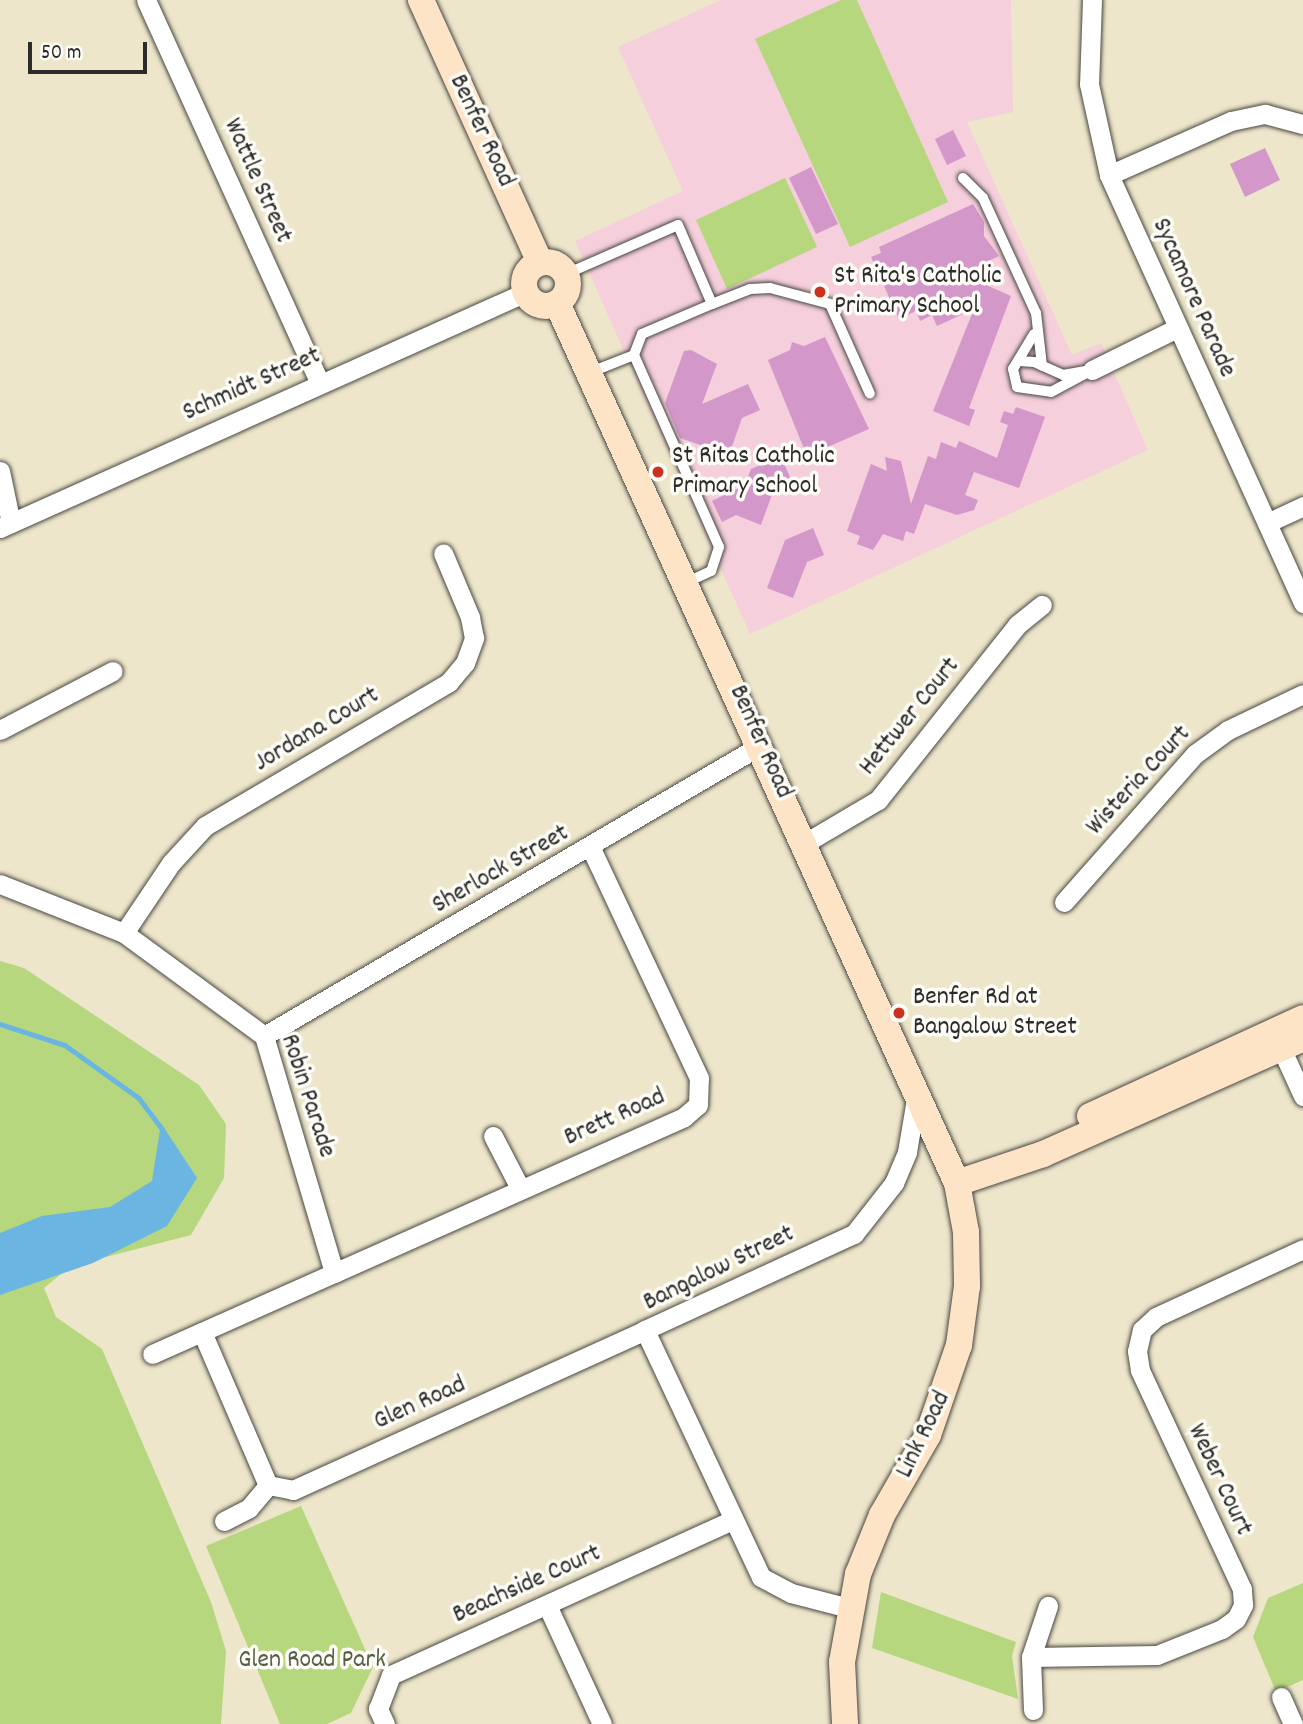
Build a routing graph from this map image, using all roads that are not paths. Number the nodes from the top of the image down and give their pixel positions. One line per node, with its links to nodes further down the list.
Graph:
1 (146, 0): 19 (street, Wattle Street)
2 (421, 0): 7 (street, Benfer Road)
3 (1092, 0): 5 (street, Sycamore Parade)
4 (1303, 124): 5 (street)
5 (1109, 175): 12 (street, Sycamore Parade)
6 (963, 177): 13 (lane)
7 (540, 262): 8 (street); 9 (street)
8 (566, 274): 10 (street); 11 (lane)
9 (526, 292): 10 (street); 19 (street, Schmidt Street)
10 (557, 303): 18 (street, Benfer Road)
11 (712, 304): 14 (lane); 20 (lane)
12 (1177, 328): 17 (street); 23 (street, Sycamore Parade)
13 (1036, 330): 15 (lane); 16 (lane)
14 (634, 355): 18 (lane); 26 (lane)
15 (1020, 361): 16 (lane); 17 (lane)
16 (1042, 366): 17 (lane)
17 (1092, 370)
18 (591, 372): 26 (street, Benfer Road)
19 (320, 383): 24 (street, Schmidt Street)
20 (870, 394)
21 (0, 471): 24 (street)
22 (1303, 506): 23 (street)
23 (1267, 523): 27 (street, Sycamore Parade)
24 (6, 526)
25 (443, 553): 37 (street, Jordana Court)
26 (687, 582): 32 (street, Benfer Road)
27 (1303, 603)
28 (1042, 605): 33 (street, Hettwer Court)
29 (113, 671): 31 (street)
30 (1303, 694): 36 (street, Wisteria Court)
31 (0, 730)
32 (761, 745): 33 (street, Benfer Road); 34 (street, Sherlock Street)
33 (805, 843): 42 (street, Benfer Road)
34 (591, 848): 39 (street, Sherlock Street); 45 (street, Brett Road)
35 (0, 884): 37 (street, Robin Parade)
36 (1064, 902)
37 (124, 933): 39 (street, Robin Parade)
38 (1303, 1018): 40 (street)
39 (264, 1036): 47 (street, Robin Parade)
40 (1286, 1039): 41 (street); 44 (street)
41 (1303, 1097)
42 (916, 1099): 44 (street, Benfer Road); 48 (street, Bangalow Street)
43 (493, 1136): 45 (street)
44 (957, 1183): 56 (street, Link Road)
45 (520, 1188): 47 (street, Brett Road)
46 (1303, 1249): 57 (street, Weber Court)
47 (334, 1273): 49 (street)
48 (645, 1330): 51 (street, Glen Road); 52 (street, Bangalow Street)
49 (202, 1332): 50 (street); 51 (street)
50 (152, 1354)
51 (268, 1485): 53 (street)
52 (732, 1520): 54 (street, Beachside Court); 56 (street, Bangalow Street)
53 (224, 1521)
54 (547, 1605): 60 (street, Beachside Court); 61 (street)
55 (1048, 1606): 57 (street)
56 (849, 1608): 62 (street, Link Road)
57 (1031, 1657): 59 (street)
58 (1281, 1697): 63 (street)
59 (1034, 1710)
60 (385, 1724)
61 (602, 1724)
62 (845, 1724)
63 (1293, 1724)

